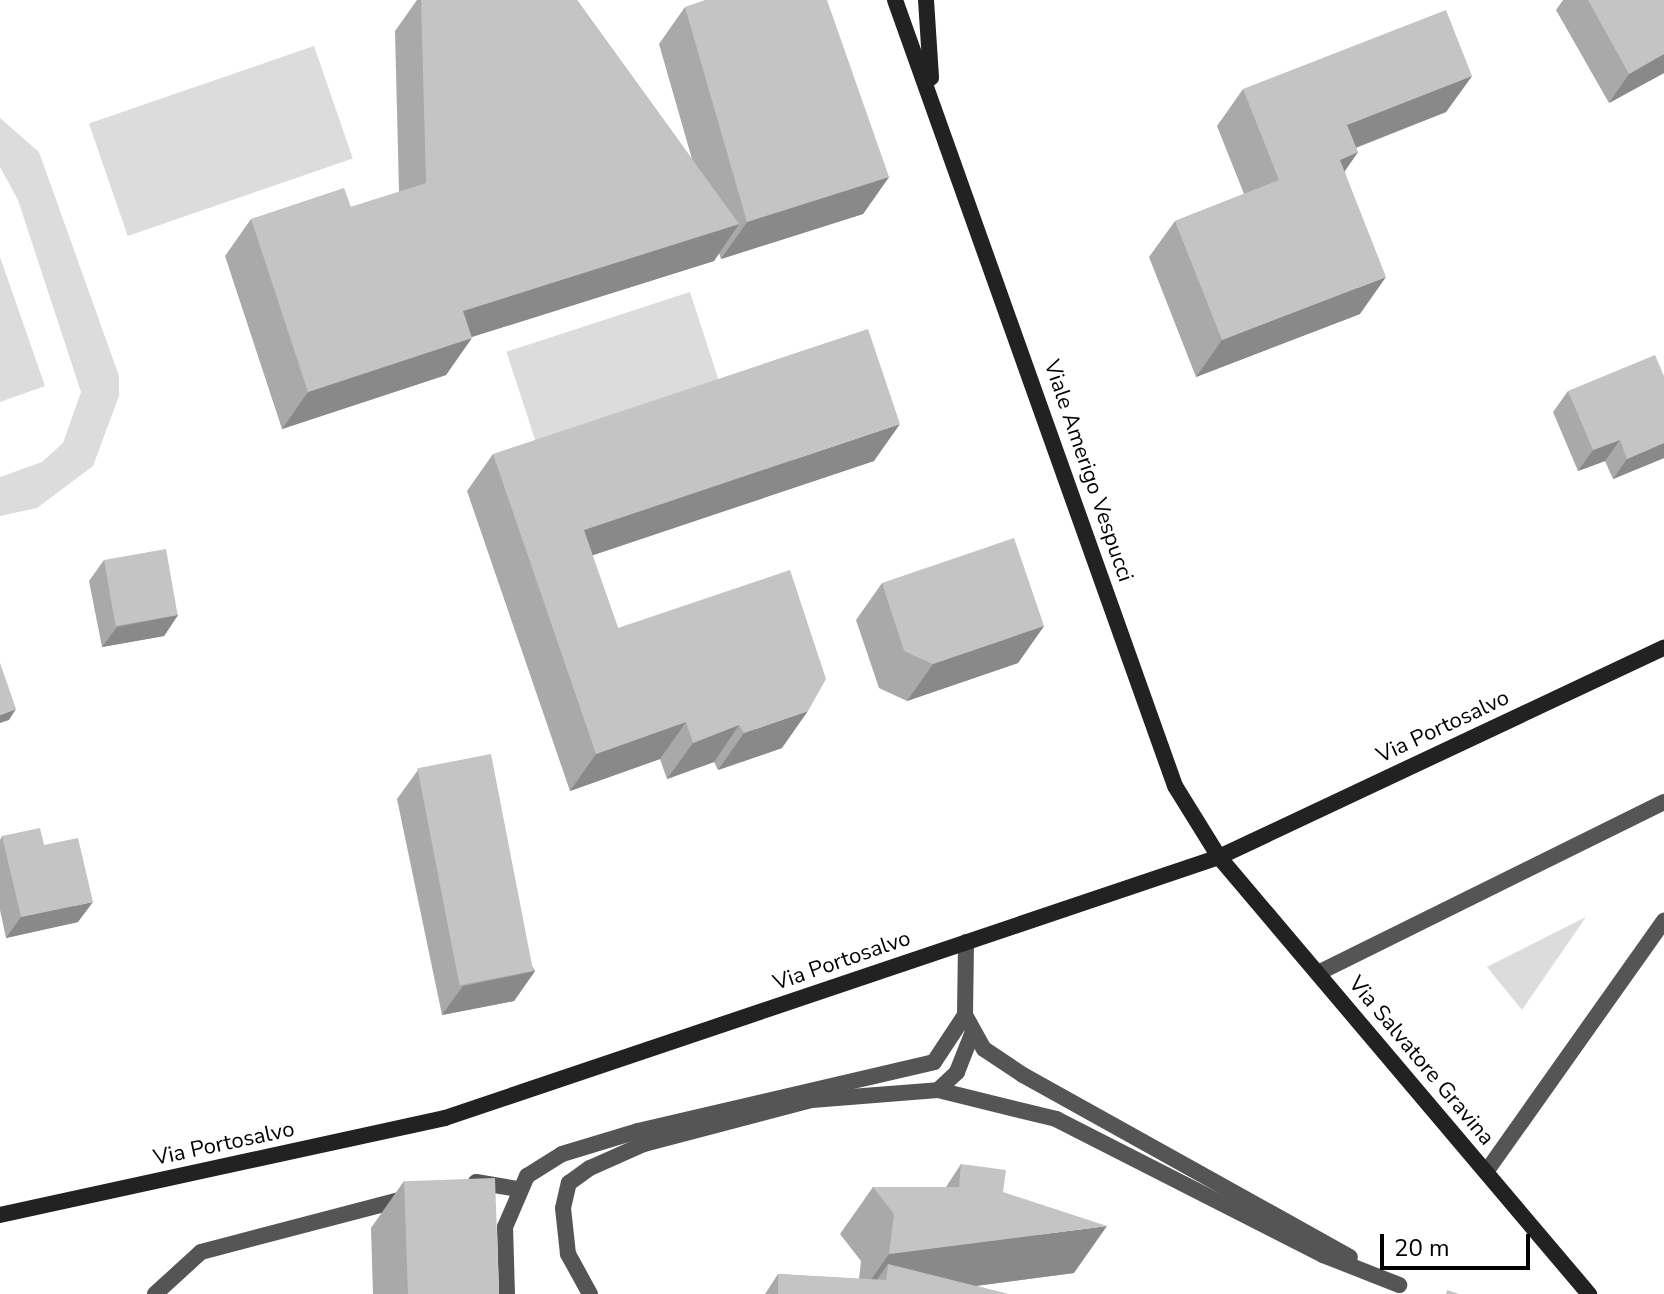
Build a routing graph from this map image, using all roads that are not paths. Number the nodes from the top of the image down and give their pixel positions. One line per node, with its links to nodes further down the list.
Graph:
1 (895, 0): 3 (main road)
2 (926, 0): 3 (main road)
3 (932, 91): 6 (main road, Viale Amerigo Vespucci)
4 (1664, 648): 6 (main road, Via Portosalvo)
5 (1664, 802): 9 (street)
6 (1219, 857): 8 (main road, Via Portosalvo); 9 (main road, Via Salvatore Gravina)
7 (1664, 921): 13 (street)
8 (966, 942): 10 (street); 17 (main road, Via Portosalvo)
9 (1318, 973): 13 (main road, Via Salvatore Gravina)
10 (965, 1015): 11 (street); 15 (street)
11 (972, 1034): 12 (street); 18 (street)
12 (938, 1090): 18 (street); 21 (street)
13 (1486, 1172): 23 (main road, Via Salvatore Gravina)
14 (462, 1185): 15 (street)
15 (518, 1189): 20 (street)
16 (432, 1192): 19 (street)
17 (0, 1215)
18 (1397, 1289): 22 (street)
19 (155, 1294)
20 (507, 1294)
21 (590, 1294)
22 (1414, 1294)
23 (1589, 1294)

